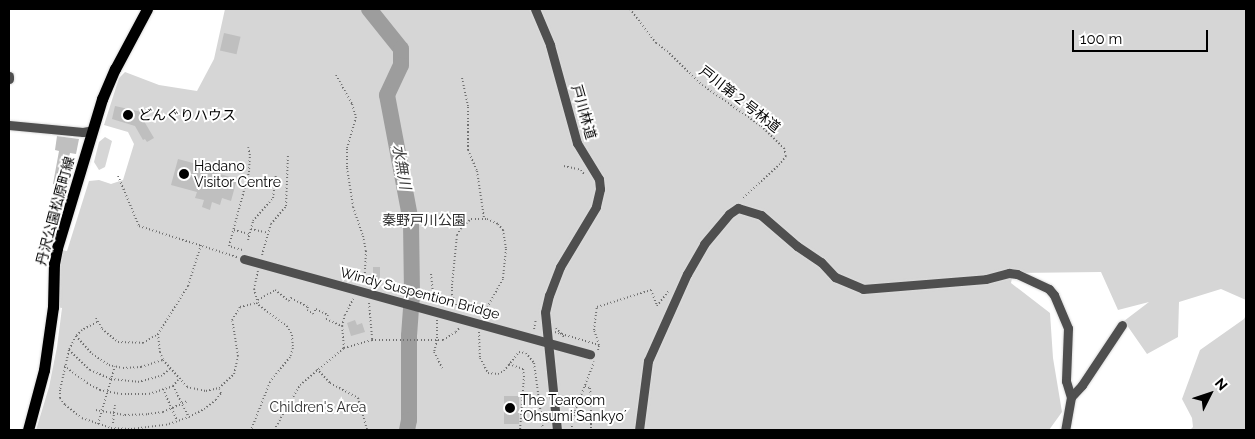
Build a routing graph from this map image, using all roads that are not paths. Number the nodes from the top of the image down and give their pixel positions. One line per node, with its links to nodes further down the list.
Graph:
1 (147, 9): 4 (main road, 丹沢公園松原町線)
2 (535, 9): 10 (street, 戸川林道)
3 (9, 125): 4 (street)
4 (93, 130): 9 (main road, 丹沢公園松原町線)
5 (244, 258): 7 (street, Windy Suspention Bridge, bridge)
6 (1122, 325): 8 (street)
7 (593, 355)
8 (1071, 397): 11 (street); 12 (street)
9 (28, 430)
10 (557, 430)
11 (639, 430)
12 (1065, 430)

